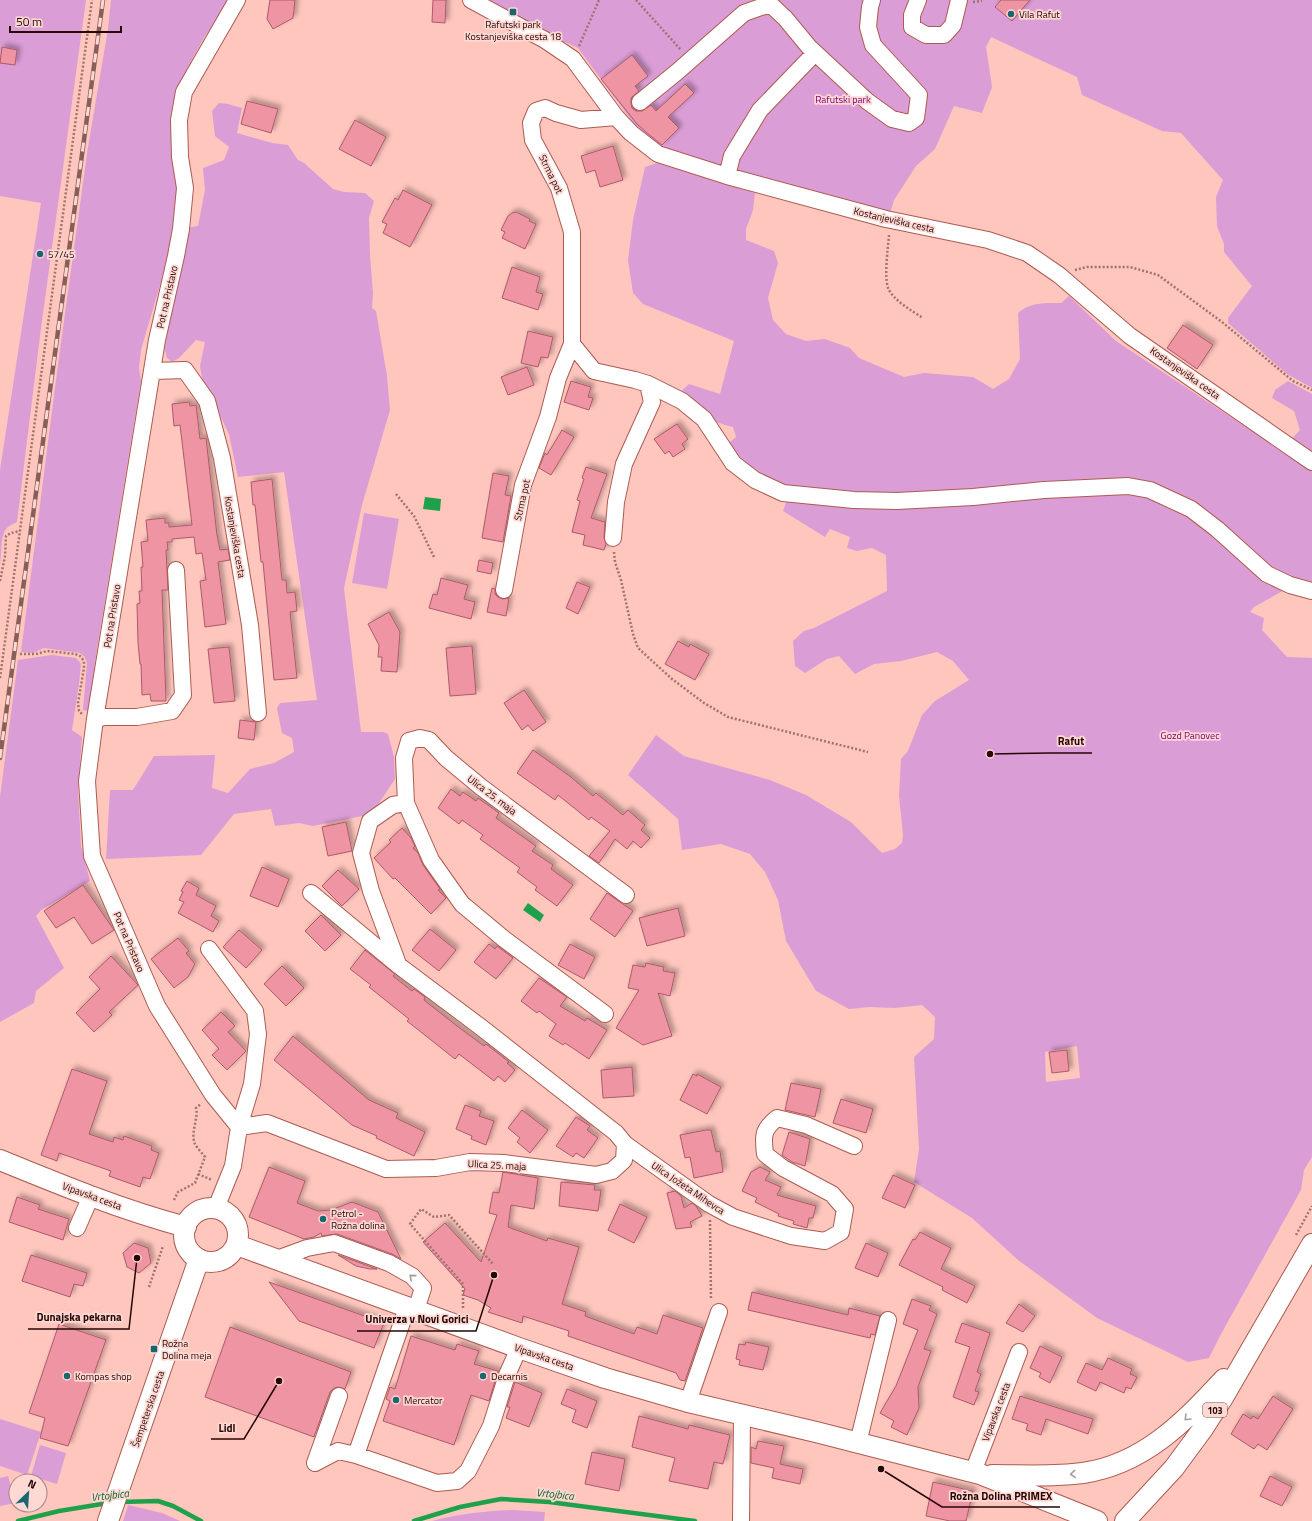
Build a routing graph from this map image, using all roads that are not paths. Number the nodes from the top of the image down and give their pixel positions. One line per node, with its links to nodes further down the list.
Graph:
1 (237, 0): 11 (street, Pot na Pristavo)
2 (472, 0): 8 (street, Kostanjeviška cesta)
3 (872, 0): 6 (street)
4 (918, 0): 5 (street)
5 (959, 0)
6 (815, 53): 7 (street); 9 (street)
7 (640, 102)
8 (616, 117): 9 (street, Kostanjeviška cesta); 10 (street, Strma pot)
9 (727, 176): 13 (street, Kostanjeviška cesta)
10 (572, 344): 12 (street); 16 (street, Strma pot)
11 (153, 371): 18 (street, Kostanjeviška cesta); 19 (street, Pot na Pristavo)
12 (648, 384): 14 (street); 17 (street)
13 (1312, 462)
14 (613, 538)
15 (176, 570): 19 (street)
16 (504, 590)
17 (1312, 591)
18 (258, 713)
19 (95, 719): 26 (street, Pot na Pristavo)
20 (406, 803): 22 (street, Ulica 25. maja); 24 (street); 25 (street, Ulica 25. maja)
21 (311, 893): 24 (street)
22 (626, 895)
23 (209, 949): 26 (street)
24 (398, 965): 27 (street)
25 (605, 1014)
26 (239, 1128): 27 (street, Ulica 25. maja); 31 (street)
27 (625, 1144): 28 (street, Ulica Jožeta Mihevca)
28 (854, 1146)
29 (0, 1160): 30 (main road, Vipavska cesta)
30 (91, 1196): 32 (main road, Vipavska cesta); 33 (street)
31 (216, 1208): 32 (main road); 35 (main road)
32 (186, 1227): 37 (main road)
33 (77, 1228)
34 (1303, 1241): 42 (main road, 103)
35 (237, 1245): 36 (main road, Vipavska cesta); 37 (main road)
36 (277, 1259): 39 (main road, Vipavska cesta); 39 (street, one-way to 36)
37 (199, 1260): 50 (main road, Šempeterska cesta)
38 (715, 1307): 45 (street)
39 (412, 1309): 41 (main road, Vipavska cesta); 48 (street)
40 (888, 1320): 47 (street)
41 (519, 1348): 45 (main road, Vipavska cesta); 48 (street)
42 (1252, 1348): 49 (main road, one-way to 49); 53 (main road, 103)
43 (1020, 1352): 49 (street, Vipavska cesta)
44 (339, 1396): 48 (street)
45 (688, 1402): 46 (main road, Vipavska cesta)
46 (742, 1415): 47 (main road, Vipavska cesta); 51 (street)
47 (858, 1444): 49 (main road, Vipavska cesta)
48 (356, 1455)
49 (976, 1473): 52 (main road, Vipavska cesta)
50 (109, 1517)
51 (742, 1519)
52 (1094, 1520)
53 (1125, 1521)

